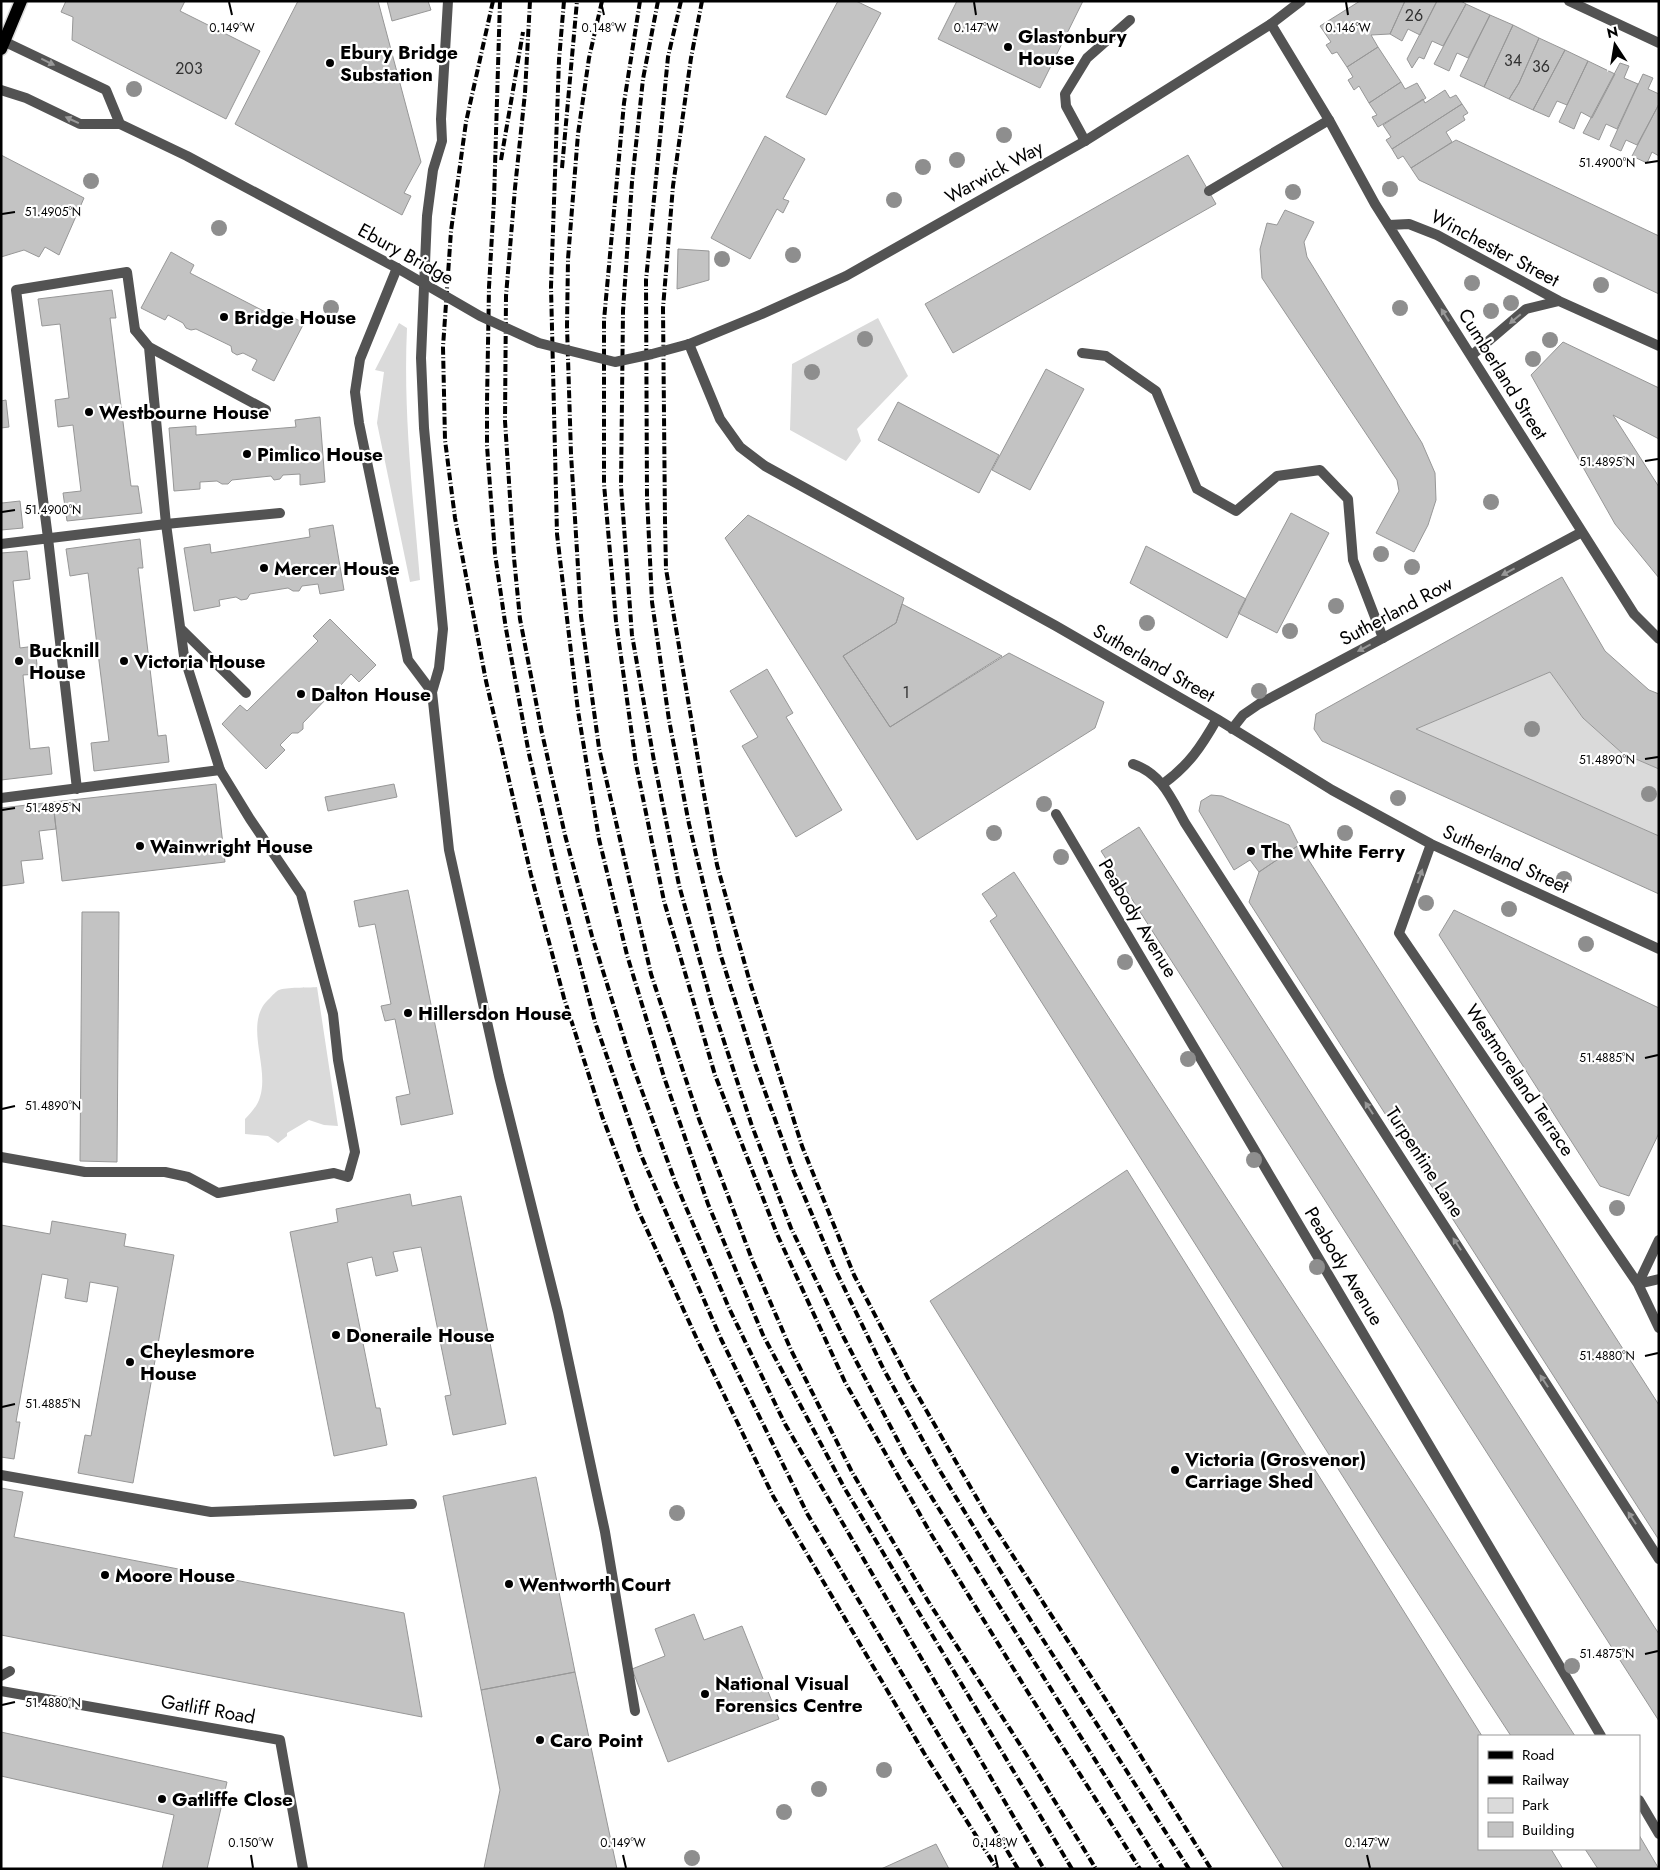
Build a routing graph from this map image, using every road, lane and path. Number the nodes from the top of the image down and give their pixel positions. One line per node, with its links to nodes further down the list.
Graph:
1 (21, 1): 7 (main road)
2 (448, 1): 31 (street)
3 (1301, 1): 6 (street, Warwick Way)
4 (1568, 1): 8 (street)
5 (1130, 20): 12 (street)
6 (1272, 24): 10 (street); 12 (street, Warwick Way)
7 (2, 43): 11 (street, one-way to 11)
8 (1659, 44)
9 (1, 90): 11 (street, Ebury Bridge, one-way to 9)
10 (1329, 120): 13 (street); 14 (street)
11 (120, 124): 15 (street, Ebury Bridge)
12 (1085, 142): 17 (street, Warwick Way)
13 (1209, 192)
14 (1389, 225): 16 (street, Winchester Street); 21 (street, Cumberland Street, one-way to 14)
15 (397, 268): 17 (street, Ebury Bridge, bridge); 31 (street)
16 (1559, 301): 19 (street, Winchester Street); 21 (street, one-way to 21)
17 (689, 344): 33 (street, Sutherland Street)
18 (148, 346): 22 (street); 24 (street); 26 (street)
19 (1659, 346)
20 (1082, 353): 29 (street)
21 (1471, 356): 25 (street, Cumberland Street)
22 (266, 410)
23 (280, 514): 24 (street)
24 (166, 524): 26 (street); 28 (street)
25 (1582, 532): 29 (street, Sutherland Row, one-way to 29); 30 (street, Cumberland Street)
26 (48, 538): 27 (street); 38 (street)
27 (1, 544)
28 (181, 629): 32 (street); 36 (street)
29 (1383, 638): 34 (street, Sutherland Row, one-way to 34)
30 (1659, 639)
31 (432, 692): 52 (street)
32 (246, 693)
33 (1217, 719): 34 (street, Sutherland Street); 37 (street)
34 (1232, 729): 41 (street, Sutherland Street)
35 (1133, 764): 37 (street, Turpentine Lane)
36 (220, 770): 38 (street); 43 (street)
37 (1163, 784): 50 (street, Turpentine Lane, one-way to 37)
38 (77, 789): 39 (street)
39 (1, 798)
40 (1056, 814): 53 (street, Peabody Avenue)
41 (1431, 844): 42 (street, Sutherland Street); 46 (street, Westmoreland Terrace, one-way to 41)
42 (1659, 949)
43 (1, 1157)
44 (1659, 1240): 46 (street)
45 (1659, 1279): 46 (street)
46 (1638, 1284): 47 (street, Westmoreland Terrace)
47 (1659, 1328)
48 (1, 1475): 49 (street)
49 (412, 1504)
50 (1659, 1559)
51 (1, 1691): 56 (street, Gatliff Road)
52 (636, 1711)
53 (1600, 1735)
54 (1640, 1802): 55 (street)
55 (1659, 1834)
56 (303, 1869)

